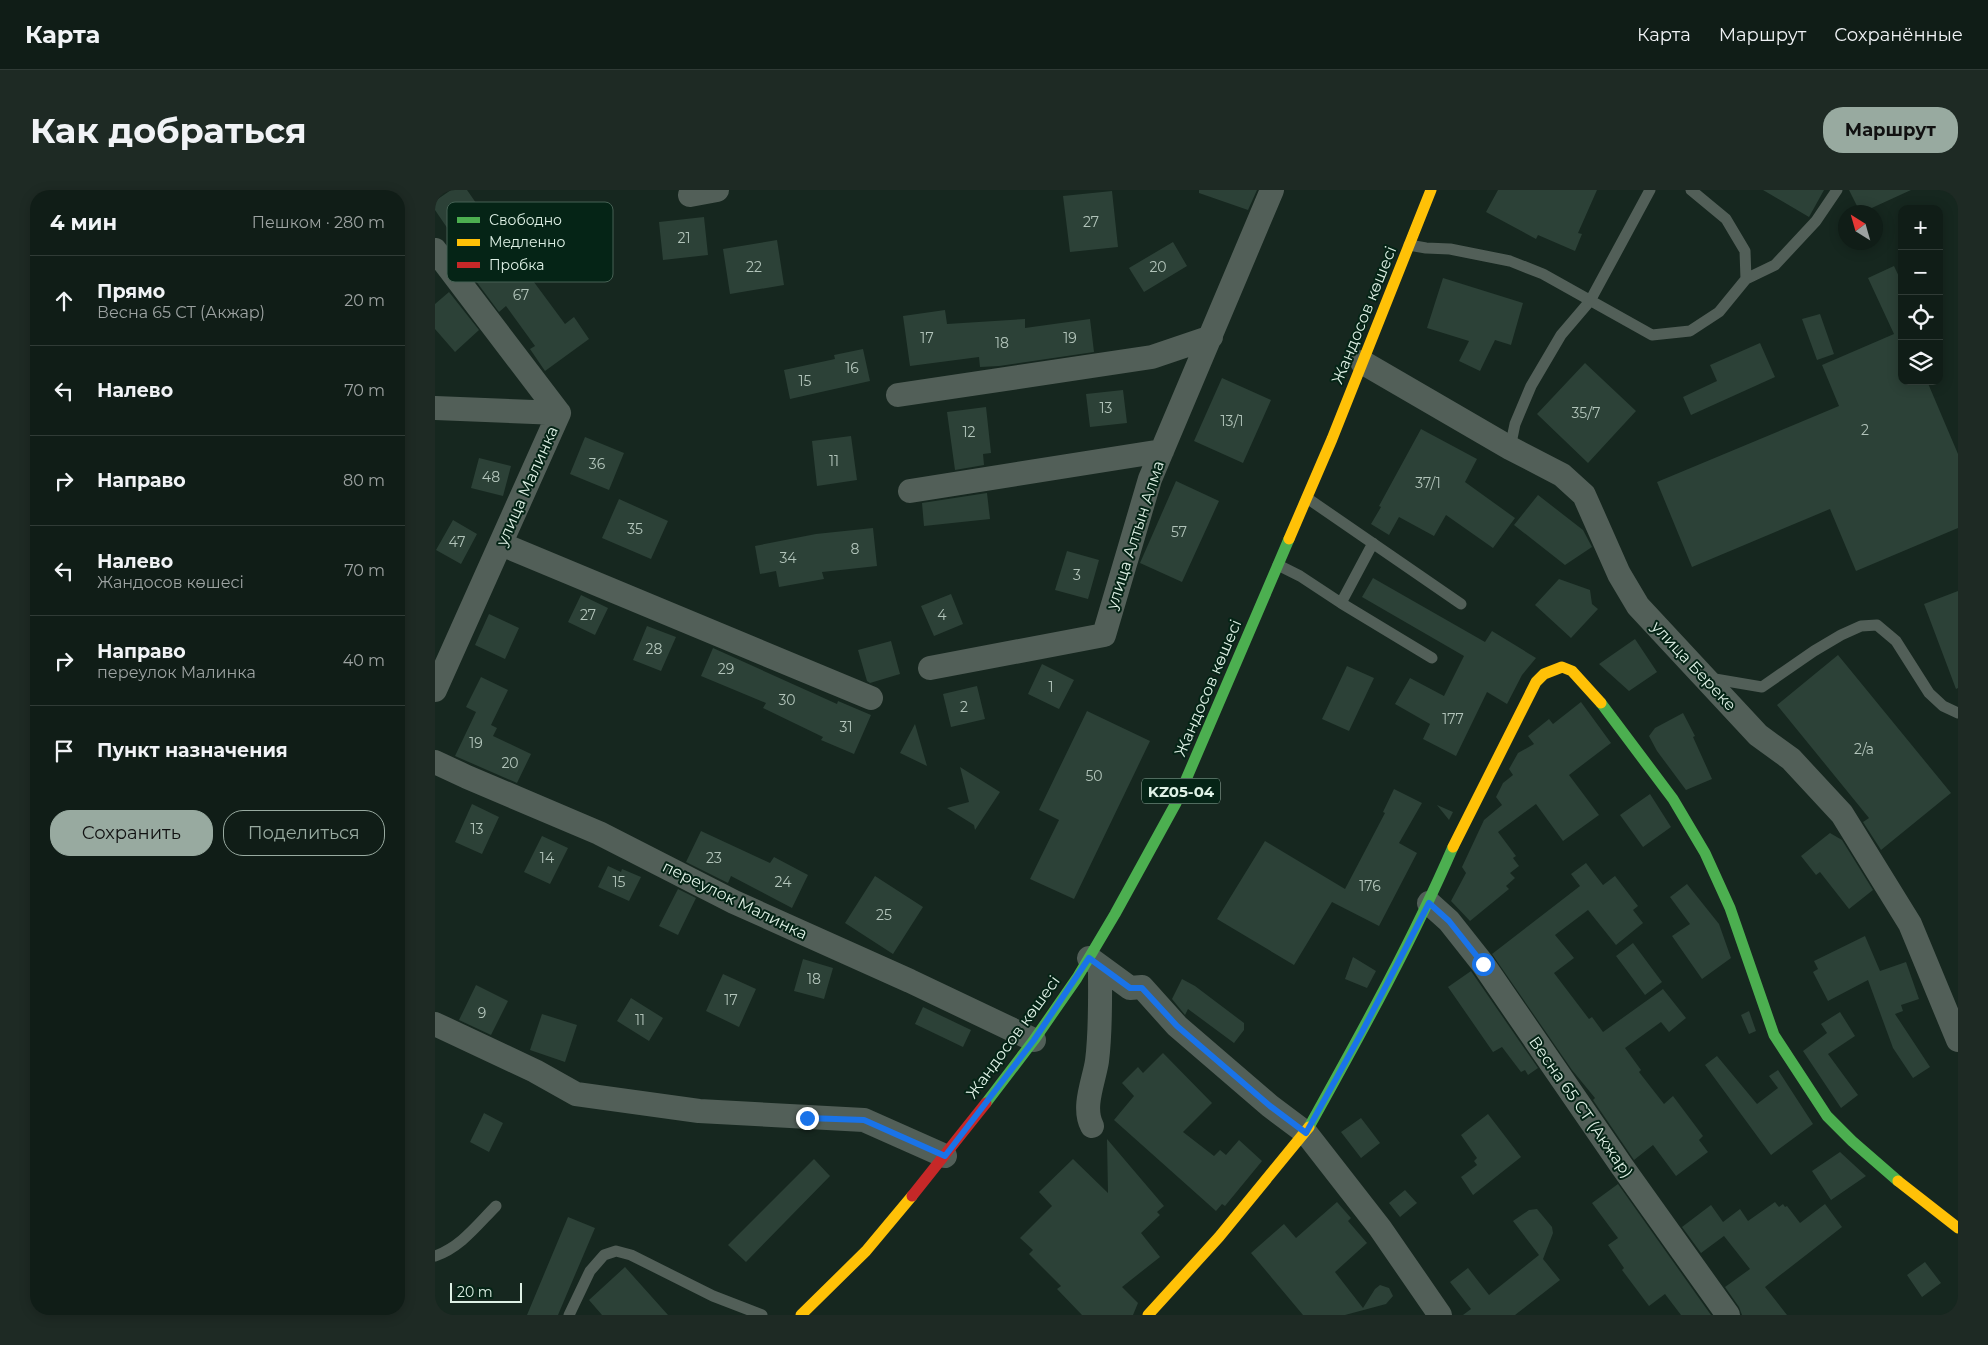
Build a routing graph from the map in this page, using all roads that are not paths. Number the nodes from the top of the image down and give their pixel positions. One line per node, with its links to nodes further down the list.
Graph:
1 (717, 190): 7 (street)
2 (1272, 190): 14 (street, улица Алтын Алма)
3 (1431, 190): 8 (street, Жандосов көшесі / KZ05-04)
4 (1650, 190): 13 (lane)
5 (1691, 190): 11 (lane)
6 (1837, 190): 11 (lane)
7 (690, 195)
8 (1409, 245): 13 (lane); 15 (street, Жандосов көшесі / KZ05-04)
9 (435, 250): 10 (street, улица Малинка)
10 (447, 266)
11 (1746, 279): 13 (lane)
12 (459, 282): 18 (street, улица Малинка)
13 (1590, 301): 19 (lane)
14 (1211, 336): 16 (street); 20 (street, улица Алтын Алма)
15 (1362, 362): 19 (street, улица Береке); 22 (street, Жандосов көшесі / KZ05-04)
16 (898, 395)
17 (435, 408): 18 (street)
18 (559, 413): 23 (street, улица Малинка)
19 (1510, 448): 30 (street, улица Береке)
20 (1162, 451): 21 (street); 29 (street, улица Алтын Алма)
21 (911, 491)
22 (1307, 498): 24 (lane); 25 (street, Жандосов көшесі / KZ05-04)
23 (501, 544): 31 (street, улица Малинка); 32 (street)
24 (1373, 544): 26 (lane); 27 (lane)
25 (1278, 565): 26 (lane); 36 (street, Жандосов көшесі / KZ05-04)
26 (1341, 603): 28 (lane)
27 (1461, 604)
28 (1432, 658)
29 (930, 668)
30 (1705, 678): 33 (lane); 39 (street, улица Береке)
31 (435, 690)
32 (871, 698)
33 (1958, 713)
34 (435, 762): 38 (street, переулок Малинка)
35 (1429, 903): 41 (street); 44 (street); 51 (street, Весна 65 СТ (Акжар))
36 (1094, 962): 38 (street, Жандосов көшесі / KZ05-04); 40 (street); 41 (street)
37 (435, 1024): 42 (street)
38 (1034, 1040): 42 (street, Жандосов көшесі / KZ05-04)
39 (1958, 1040)
40 (1092, 1126)
41 (1306, 1133): 49 (street); 50 (street)
42 (945, 1156): 48 (street, Жандосов көшесі / KZ05-04)
43 (496, 1206): 45 (lane)
44 (1958, 1228)
45 (435, 1256)
46 (569, 1315): 47 (lane)
47 (762, 1315)
48 (801, 1315)
49 (1148, 1315)
50 (1440, 1315)
51 (1728, 1315)

